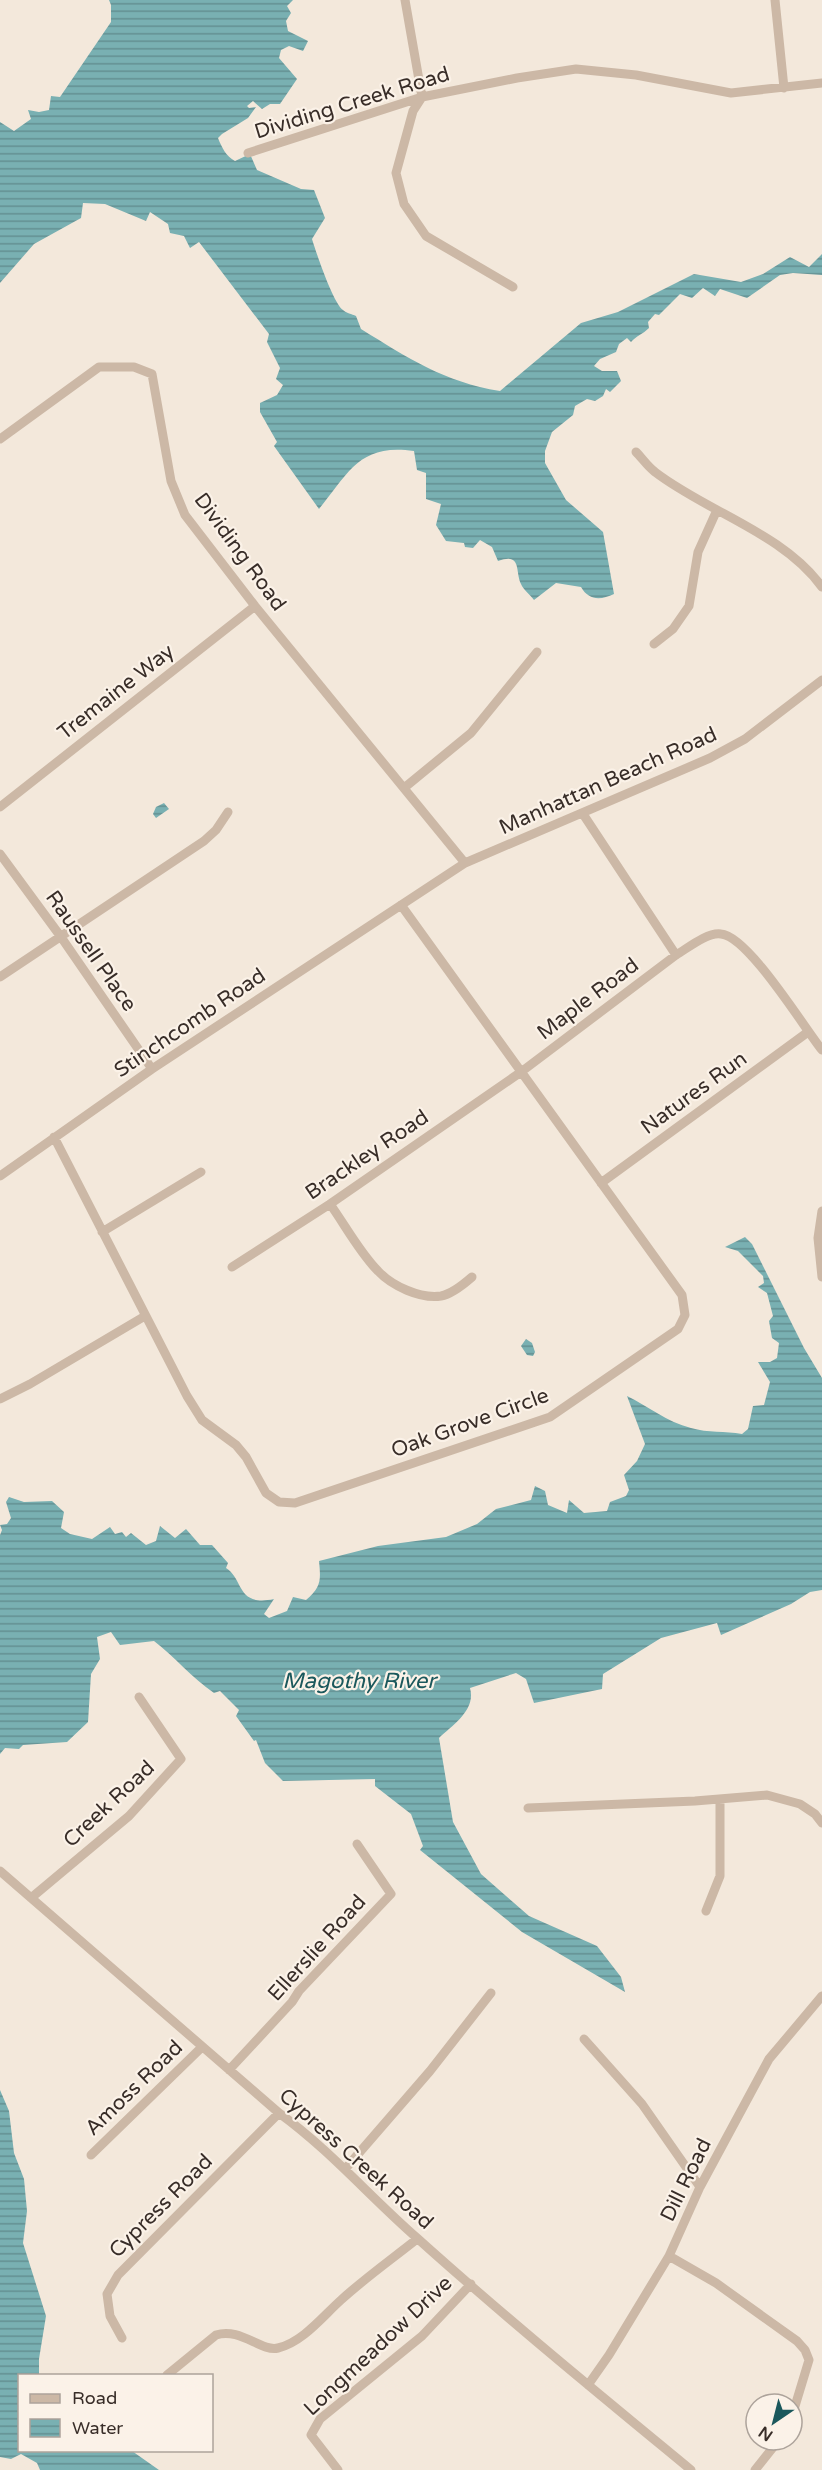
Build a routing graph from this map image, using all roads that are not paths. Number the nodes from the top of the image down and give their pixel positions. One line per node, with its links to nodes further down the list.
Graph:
1 (405, 0): 5 (street)
2 (775, 0): 4 (street)
3 (822, 83): 4 (street, Dividing Creek Road)
4 (784, 88): 5 (street, Dividing Creek Road)
5 (422, 97): 6 (street, Dividing Creek Road); 7 (street)
6 (248, 153)
7 (513, 287)
8 (0, 439): 12 (street, Dividing Road)
9 (636, 452): 10 (street)
10 (717, 510): 11 (street); 13 (street)
11 (822, 587)
12 (255, 606): 16 (street, Dividing Road); 17 (street, Tremaine Way)
13 (654, 644)
14 (537, 652): 16 (street)
15 (822, 680): 19 (street, Manhattan Beach Road)
16 (404, 788): 21 (street, Dividing Road)
17 (0, 807)
18 (228, 812): 23 (street)
19 (583, 814): 21 (street, Manhattan Beach Road); 24 (street)
20 (0, 854): 23 (street, Raussell Place)
21 (465, 863): 22 (street, Manhattan Beach Road)
22 (401, 904): 28 (street, Stinchcomb Road); 29 (street, Oak Grove Circle)
23 (61, 938): 25 (street); 28 (street, Raussell Place)
24 (676, 955): 26 (street, Maple Road); 29 (street, Maple Road)
25 (0, 977)
26 (808, 1032): 27 (street, Maple Road); 33 (street, Natures Run)
27 (822, 1050)
28 (152, 1069): 30 (street, Stinchcomb Road)
29 (521, 1072): 33 (street, Oak Grove Circle); 34 (street, Brackley Road)
30 (54, 1137): 32 (street, Stinchcomb Road); 36 (street, Oak Grove Circle)
31 (201, 1172): 36 (street)
32 (0, 1176)
33 (601, 1183): 40 (street, Oak Grove Circle)
34 (330, 1203): 37 (street, Brackley Road); 39 (street)
35 (822, 1211): 38 (street)
36 (102, 1232): 40 (street, Oak Grove Circle)
37 (232, 1267)
38 (822, 1276)
39 (472, 1277)
40 (145, 1316): 41 (street)
41 (0, 1398)
42 (140, 1697): 48 (street, Creek Road)
43 (720, 1800): 44 (street); 45 (street); 49 (street)
44 (528, 1808)
45 (822, 1823)
46 (357, 1844): 54 (street, Ellerslie Road)
47 (0, 1871): 48 (street, Cypress Creek Road)
48 (31, 1898): 53 (street, Cypress Creek Road)
49 (706, 1911)
50 (491, 1994): 57 (street)
51 (820, 2003): 58 (street, Dill Road)
52 (584, 2039): 58 (street)
53 (202, 2047): 54 (street, Cypress Creek Road); 56 (street, Amoss Road)
54 (229, 2070): 55 (street, Cypress Creek Road)
55 (279, 2113): 57 (street, Cypress Creek Road); 62 (street, Cypress Road)
56 (91, 2155)
57 (345, 2168): 59 (street, Cypress Creek Road)
58 (700, 2187): 60 (street, Dill Road)
59 (417, 2239): 61 (street, Cypress Creek Road); 63 (street)
60 (669, 2256): 64 (street, Dill Road); 65 (street)
61 (471, 2284): 64 (street, Cypress Creek Road); 67 (street, Longmeadow Drive)
62 (122, 2338)
63 (168, 2374)
64 (588, 2385): 68 (street, Cypress Creek Road)
65 (799, 2392)
66 (769, 2452): 69 (street)
67 (338, 2470)
68 (691, 2470)
69 (755, 2470)

